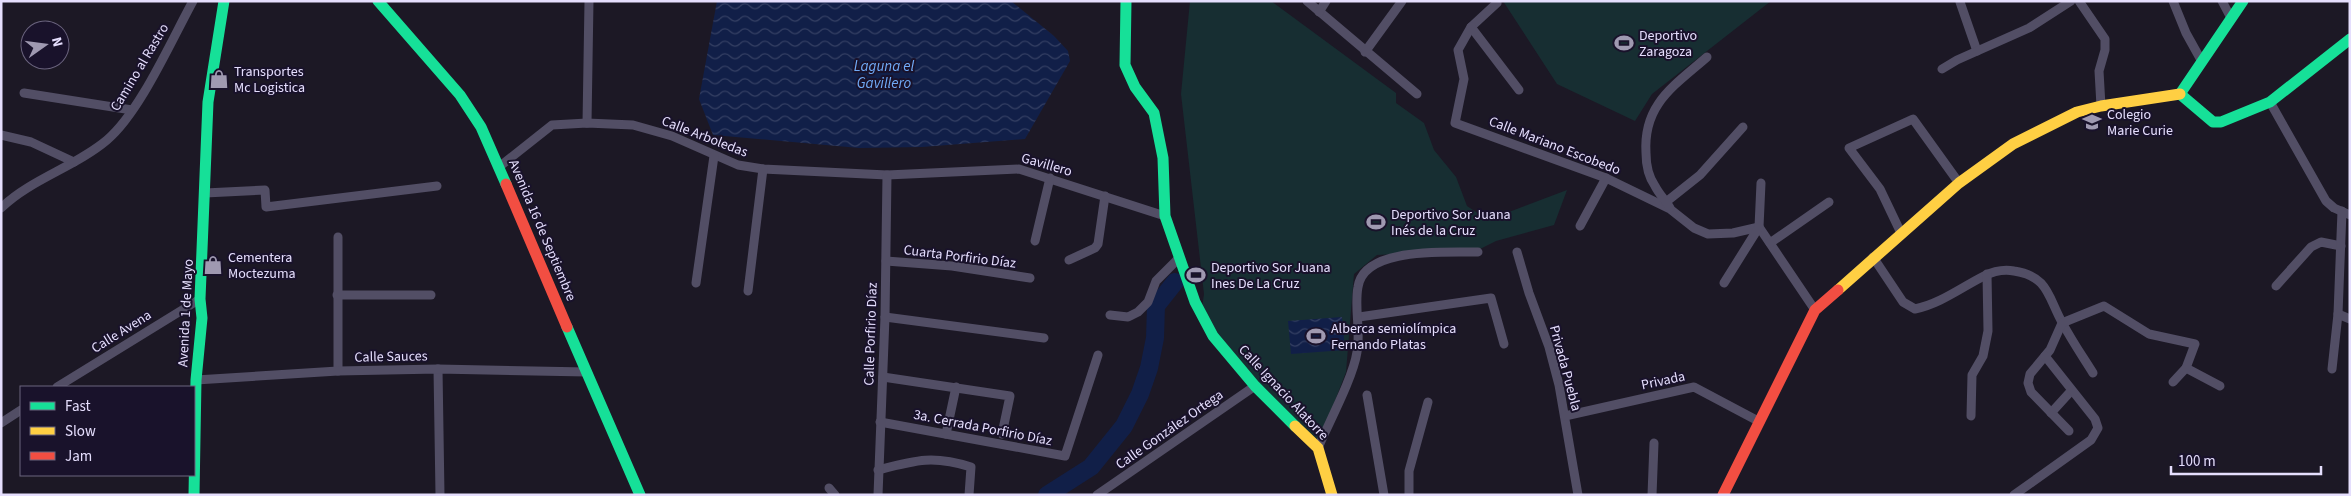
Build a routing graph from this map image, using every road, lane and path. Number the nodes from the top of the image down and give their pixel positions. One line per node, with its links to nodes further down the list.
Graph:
1 (193, 1): 31 (street, Camino al Rastro)
2 (224, 1): 45 (street, Avenida 1 de Mayo)
3 (378, 1): 37 (street, Avenida 16 de Septiembre)
4 (589, 1): 32 (street)
5 (1126, 1): 51 (street, Calle Ignacio Alatorre)
6 (1307, 1): 16 (street)
7 (1326, 1): 16 (street)
8 (1402, 1): 21 (street)
9 (2071, 1): 20 (street)
10 (2079, 1): 30 (street)
11 (2173, 1): 23 (street)
12 (2222, 1): 17 (street)
13 (2243, 1): 17 (street)
14 (1497, 2): 18 (street, Calle Mariano Escobedo)
15 (1960, 2): 20 (street)
16 (1319, 12): 21 (street)
17 (2231, 18): 23 (street)
18 (1471, 27): 25 (street); 41 (street, Calle Mariano Escobedo)
19 (2350, 39): 29 (street)
20 (1977, 50): 24 (street)
21 (1365, 52): 27 (street)
22 (1707, 57): 48 (street)
23 (2201, 60): 28 (street)
24 (1942, 69)
25 (1519, 90)
26 (24, 93): 31 (street)
27 (1418, 94)
28 (2180, 94): 29 (street); 30 (street)
29 (2270, 102): 50 (street)
30 (2101, 106): 43 (street)
31 (132, 110): 36 (street, Camino al Rastro)
32 (587, 123): 35 (street, Calle Arboledas); 37 (street, Calle Arboledas)
33 (1743, 127): 48 (street)
34 (1, 134): 36 (street)
35 (714, 156): 38 (street, Calle Arboledas); 67 (street)
36 (74, 162): 49 (street, Camino al Rastro)
37 (500, 167): 89 (street, Avenida 16 de Septiembre)
38 (763, 169): 39 (street, Calle Arboledas); 70 (street)
39 (887, 175): 40 (street, Gavillero); 64 (street, Calle Porfirio Díaz)
40 (1050, 178): 46 (street, Gavillero); 56 (street)
41 (1606, 178): 48 (street, Calle Mariano Escobedo); 52 (street)
42 (1761, 183): 53 (street)
43 (1959, 183): 54 (street); 54 (street)
44 (437, 186): 45 (street)
45 (205, 193): 73 (street, Avenida 1 de Mayo)
46 (1105, 196): 51 (street, Gavillero); 63 (street)
47 (1830, 202): 57 (street)
48 (1668, 205): 53 (street, Calle Mariano Escobedo)
49 (1, 208)
50 (2346, 213): 58 (street)
51 (1165, 216): 62 (street, Calle Ignacio Alatorre)
52 (1580, 226)
53 (1759, 228): 57 (street); 68 (street)
54 (1900, 233): 61 (street)
55 (338, 237): 71 (street)
56 (1036, 242)
57 (1770, 243): 74 (street)
58 (2341, 246): 69 (street); 75 (street)
59 (1478, 252): 78 (street)
60 (1517, 252): 103 (street, Privada Puebla)
61 (1873, 257): 65 (street); 74 (street)
62 (1179, 258): 76 (street); 95 (street, Calle Ignacio Alatorre)
63 (1069, 260)
64 (886, 261): 66 (street, Cuarta Porfirio Díaz); 77 (street, Calle Porfirio Díaz)
65 (1987, 274): 80 (street); 104 (street)
66 (1030, 278)
67 (696, 283)
68 (1724, 283)
69 (2276, 286)
70 (748, 291)
71 (337, 295): 72 (street); 88 (street)
72 (431, 295)
73 (200, 299): 92 (street, Avenida 1 de Mayo); 94 (street, Calle Avena)
74 (1815, 310): 107 (street)
75 (2338, 314): 79 (street); 87 (street)
76 (1110, 315)
77 (885, 317): 81 (street); 91 (street, Calle Porfirio Díaz)
78 (1359, 317): 82 (street); 113 (street)
79 (2350, 319)
80 (2062, 323): 84 (street); 85 (street); 90 (street)
81 (1044, 338)
82 (1504, 344)
83 (1098, 355): 109 (street, 3a. Cerrada Porfirio Díaz)
84 (2046, 356): 98 (street); 102 (street)
85 (2186, 368): 93 (street); 96 (street)
86 (438, 369): 88 (street, Calle Sauces); 89 (street, Calle Sauces); 117 (street)
87 (2332, 370)
88 (338, 371): 92 (street, Calle Sauces)
89 (588, 372): 118 (street, Avenida 16 de Septiembre)
90 (2093, 373)
91 (882, 377): 97 (street); 106 (street, Calle Porfirio Díaz)
92 (196, 380): 111 (street, Avenida 1 de Mayo)
93 (2174, 382)
94 (60, 386)
95 (1255, 386): 113 (street, Calle Ignacio Alatorre); 121 (street, Calle González Ortega)
96 (2220, 386)
97 (956, 387): 109 (street); 110 (street)
98 (2071, 391): 102 (street); 128 (street)
99 (1367, 395): 123 (street)
100 (1428, 402): 124 (street)
101 (20, 411): 105 (street)
102 (2052, 413): 108 (street)
103 (1566, 416): 107 (street, Privada); 125 (street, Privada Puebla)
104 (1971, 416)
105 (1, 422)
106 (880, 422): 109 (street, 3a. Cerrada Porfirio Díaz); 114 (street, Calle Porfirio Díaz)
107 (1760, 422): 127 (street)
108 (2069, 431)
109 (946, 434)
110 (1002, 434)
111 (195, 438)
112 (1654, 443): 126 (street)
113 (1318, 448): 122 (street, Calle Ignacio Alatorre)
114 (878, 470): 119 (street, Calle Porfirio Díaz); 120 (street)
115 (194, 476): 116 (street, Avenida 1 de Mayo)
116 (194, 495)
117 (440, 495)
118 (640, 495)
119 (878, 495)
120 (969, 495)
121 (1098, 495)
122 (1332, 495)
123 (1384, 495)
124 (1409, 495)
125 (1578, 495)
126 (1652, 495)
127 (1723, 495)
128 (2014, 495)

